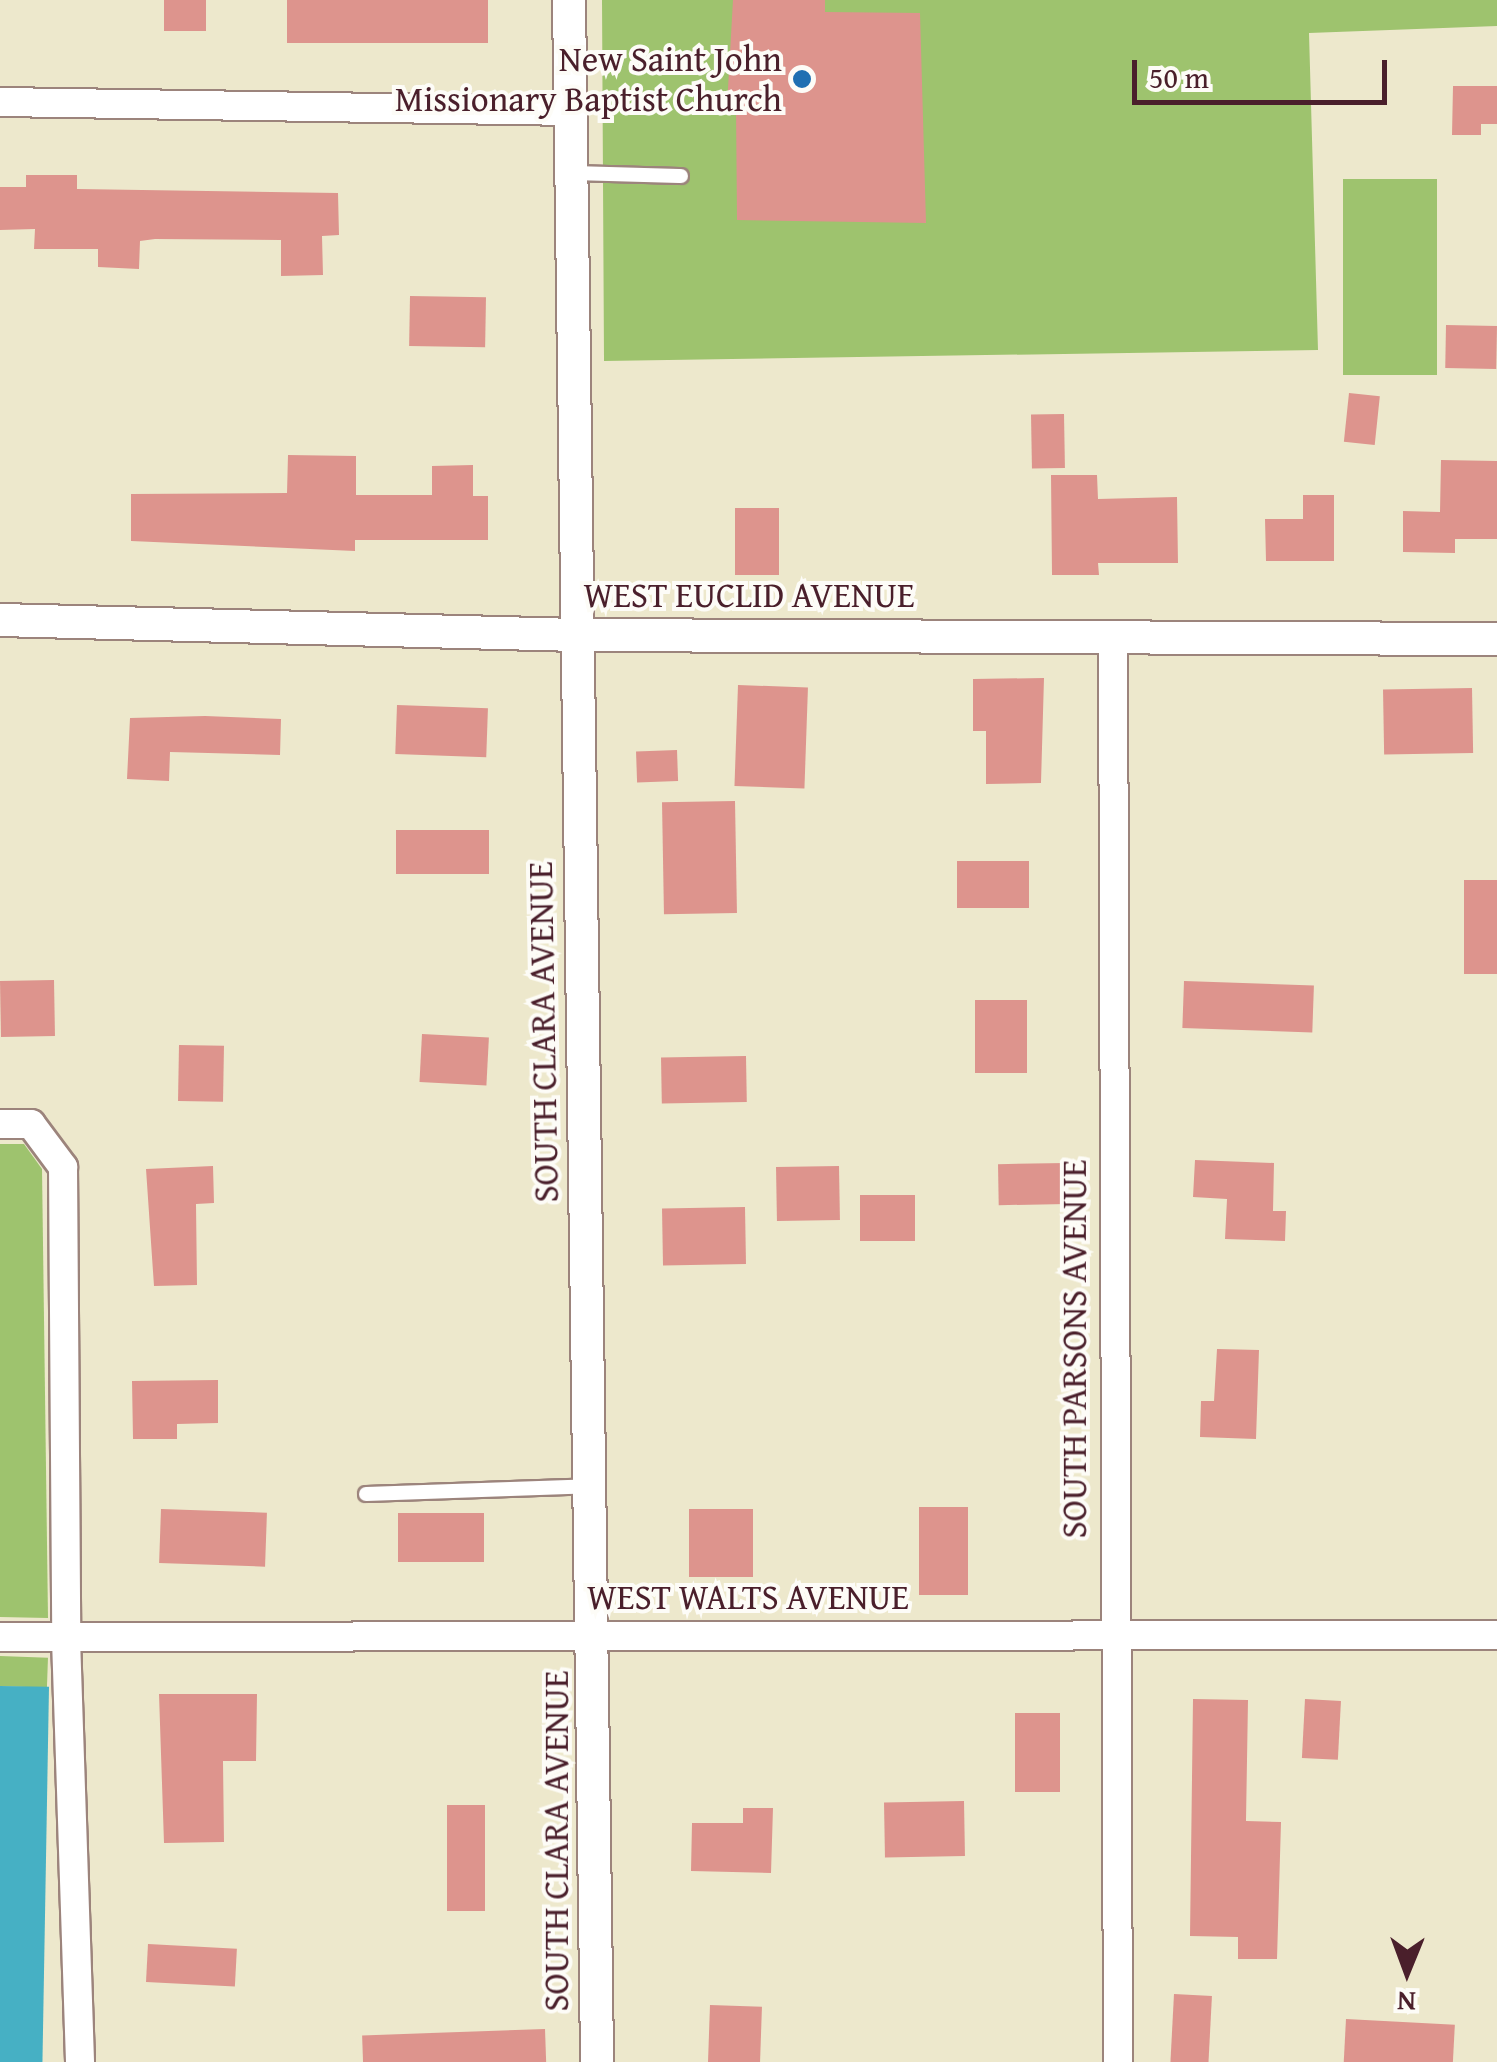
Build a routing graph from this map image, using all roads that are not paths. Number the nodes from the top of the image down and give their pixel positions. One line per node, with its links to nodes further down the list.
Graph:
1 (569, 0): 3 (street, SOUTH CLARA AVENUE)
2 (0, 102): 3 (street)
3 (570, 111): 4 (street, SOUTH CLARA AVENUE)
4 (571, 172): 5 (lane); 7 (street, SOUTH CLARA AVENUE)
5 (681, 176)
6 (0, 620): 7 (street, WEST EUCLID AVENUE)
7 (576, 635): 8 (street, WEST EUCLID AVENUE); 11 (street, SOUTH CLARA AVENUE)
8 (1113, 637): 9 (street, WEST EUCLID AVENUE); 14 (street, SOUTH PARSONS AVENUE)
9 (1497, 639)
10 (0, 1124): 17 (street)
11 (592, 1486): 12 (lane); 13 (street, SOUTH CLARA AVENUE)
12 (366, 1494)
13 (594, 1634): 14 (street, WEST WALTS AVENUE); 17 (street, WEST WALTS AVENUE); 19 (street, SOUTH CLARA AVENUE)
14 (1112, 1634): 15 (street, WEST WALTS AVENUE); 20 (street, SOUTH PARSONS AVENUE)
15 (1497, 1635)
16 (0, 1637): 17 (street, WEST WALTS AVENUE)
17 (66, 1639): 18 (street)
18 (80, 2062)
19 (598, 2062)
20 (1118, 2062)

